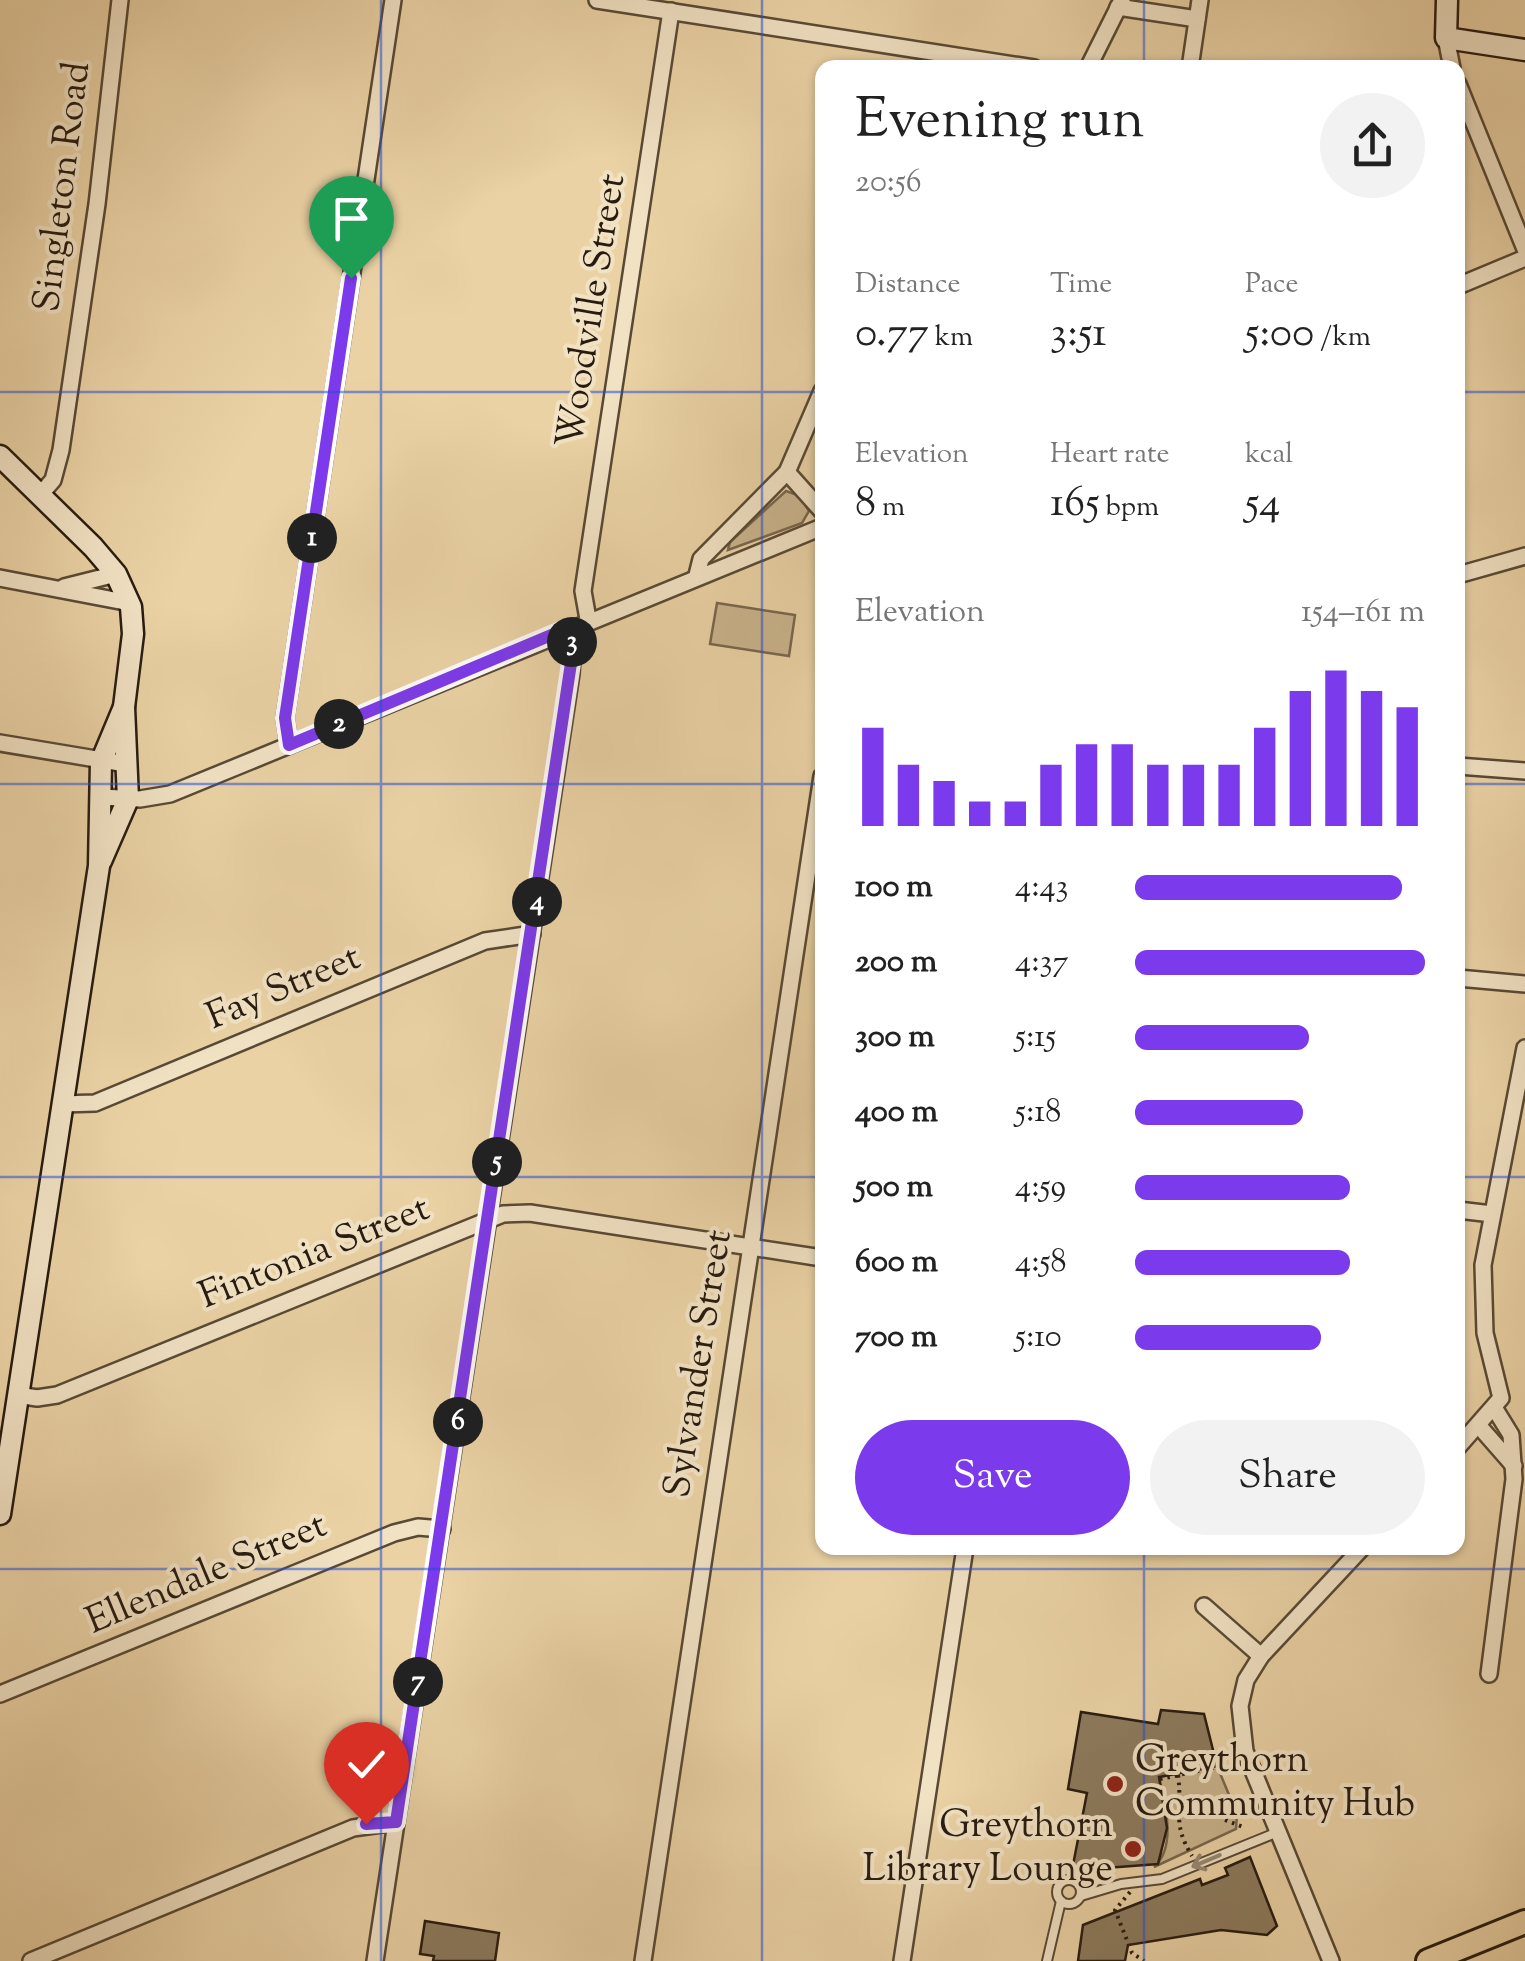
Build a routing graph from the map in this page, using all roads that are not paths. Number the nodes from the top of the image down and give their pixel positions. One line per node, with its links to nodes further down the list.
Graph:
1 (120, 0): 22 (street, Singleton Road)
2 (393, 0): 36 (street)
3 (596, 0): 7 (street)
4 (1200, 0): 8 (street)
5 (1446, 0): 9 (street)
6 (1120, 4): 8 (street); 12 (street)
7 (671, 11): 11 (street); 32 (street, Woodville Street)
8 (1198, 18): 13 (street)
9 (1446, 38): 10 (street); 14 (street)
10 (1525, 50)
11 (983, 60)
12 (1092, 60)
13 (1191, 60)
14 (1450, 60)
15 (1465, 101): 16 (street)
16 (1525, 249)
17 (1525, 258): 18 (street)
18 (1465, 283)
19 (815, 407): 21 (street)
20 (0, 456): 22 (street)
21 (787, 472): 23 (street); 28 (street)
22 (40, 495): 26 (street)
23 (815, 502)
24 (815, 530): 28 (street)
25 (1525, 556): 27 (street)
26 (114, 571): 30 (street); 31 (street)
27 (1465, 573)
28 (697, 575): 32 (street)
29 (0, 578): 30 (street)
30 (54, 588): 31 (street)
31 (130, 604): 34 (street)
32 (588, 620): 33 (street)
33 (568, 628): 36 (street); 45 (street)
34 (124, 707): 37 (street); 38 (street)
35 (0, 743): 37 (street)
36 (289, 745): 42 (street)
37 (101, 762): 38 (street); 41 (street)
38 (126, 764): 42 (street)
39 (1465, 767): 40 (street)
40 (1525, 771)
41 (101, 797): 42 (street); 44 (street)
42 (128, 798): 44 (street)
43 (815, 823): 53 (street, Sylvander Street)
44 (99, 866): 49 (street)
45 (532, 934): 49 (street, Fay Street); 52 (street)
46 (1465, 979): 47 (street)
47 (1525, 984)
48 (1525, 1048): 51 (street)
49 (62, 1104): 55 (street)
50 (1465, 1211): 51 (street)
51 (1492, 1214): 56 (street)
52 (488, 1218): 53 (street, Fintonia Street); 55 (street, Fintonia Street); 61 (street)
53 (751, 1248): 54 (street, Fintonia Street); 76 (street, Sylvander Street)
54 (815, 1257)
55 (18, 1395): 60 (street)
56 (1495, 1409): 57 (street); 59 (street)
57 (1479, 1426): 58 (street); 59 (street)
58 (1465, 1440)
59 (1514, 1466): 66 (street)
60 (0, 1514)
61 (442, 1529): 67 (street, Ellendale Street); 68 (street)
62 (964, 1555): 77 (street)
63 (1355, 1555): 65 (street)
64 (1204, 1606): 65 (street)
65 (1261, 1656): 69 (street)
66 (1489, 1674)
67 (0, 1694)
68 (396, 1822): 74 (street); 75 (street)
69 (1278, 1832): 70 (lane, one-way to 70); 79 (street)
70 (1081, 1896): 71 (lane); 71 (lane)
71 (1061, 1902): 78 (lane)
72 (1525, 1922): 73 (main road)
73 (1454, 1956): 80 (main road)
74 (31, 1961)
75 (376, 1961)
76 (643, 1961)
77 (902, 1961)
78 (1047, 1961)
79 (1331, 1961)
80 (1428, 1961)

